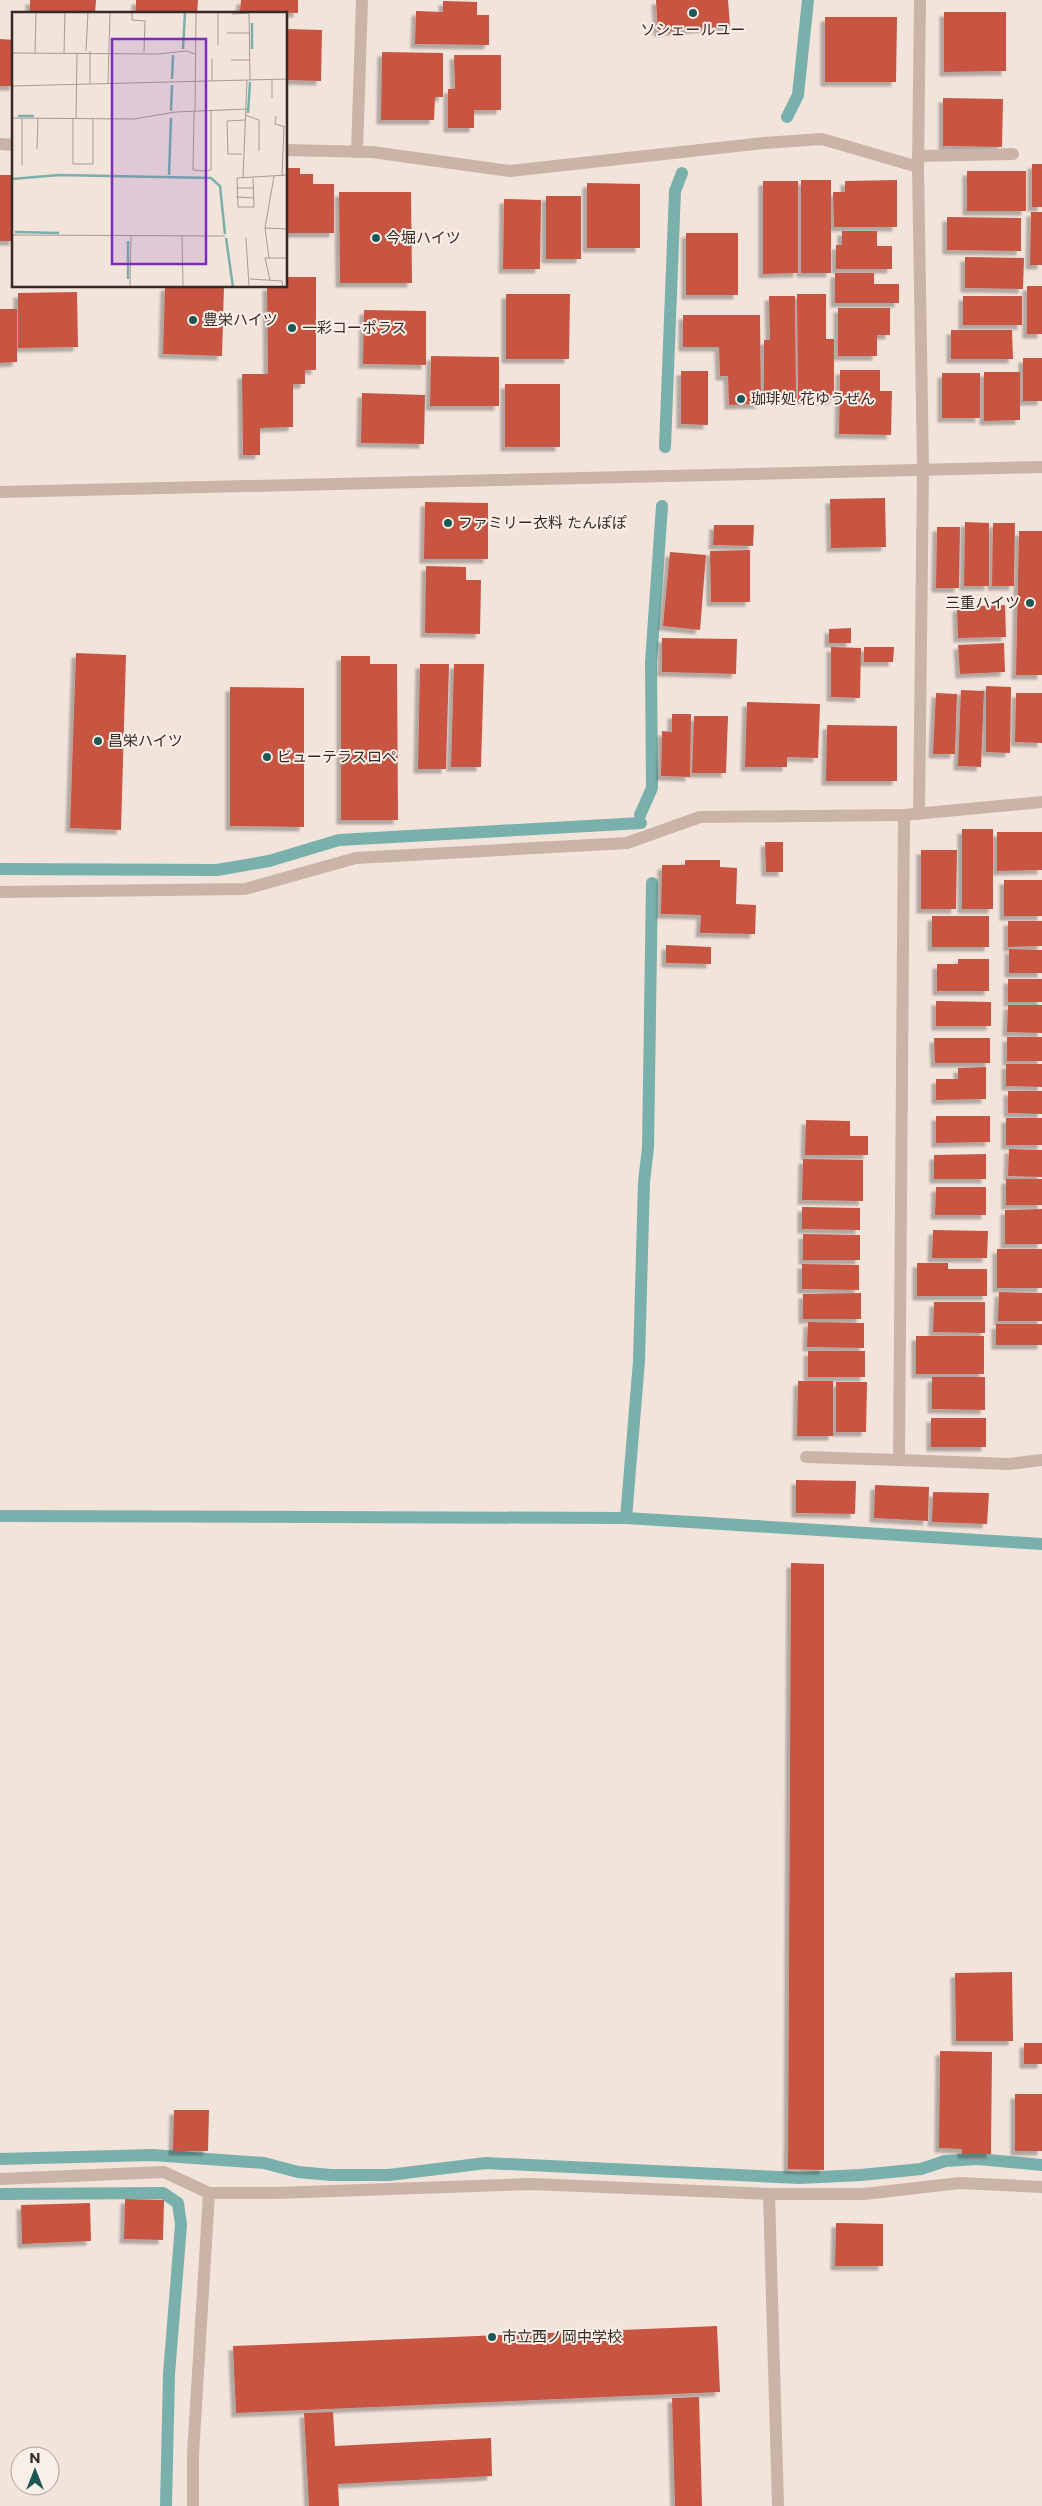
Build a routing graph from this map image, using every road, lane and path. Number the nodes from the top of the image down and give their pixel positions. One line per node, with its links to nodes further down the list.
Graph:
1 (362, 0): 4 (street)
2 (920, 0): 6 (street)
3 (288, 150): 4 (street)
4 (357, 152): 6 (street)
5 (1013, 154): 6 (street)
6 (918, 162): 8 (street)
7 (1042, 467): 8 (street)
8 (923, 469): 9 (street); 11 (street)
9 (0, 492)
10 (1042, 802): 11 (street)
11 (919, 814): 12 (street)
12 (904, 815): 13 (street); 15 (street)
13 (0, 892)
14 (806, 1457): 15 (street)
15 (899, 1460): 16 (street)
16 (1042, 1460)
17 (0, 2179): 19 (street)
18 (1042, 2187): 20 (street)
19 (209, 2192): 20 (street); 21 (street)
20 (769, 2194): 22 (street)
21 (192, 2506)
22 (778, 2506)

